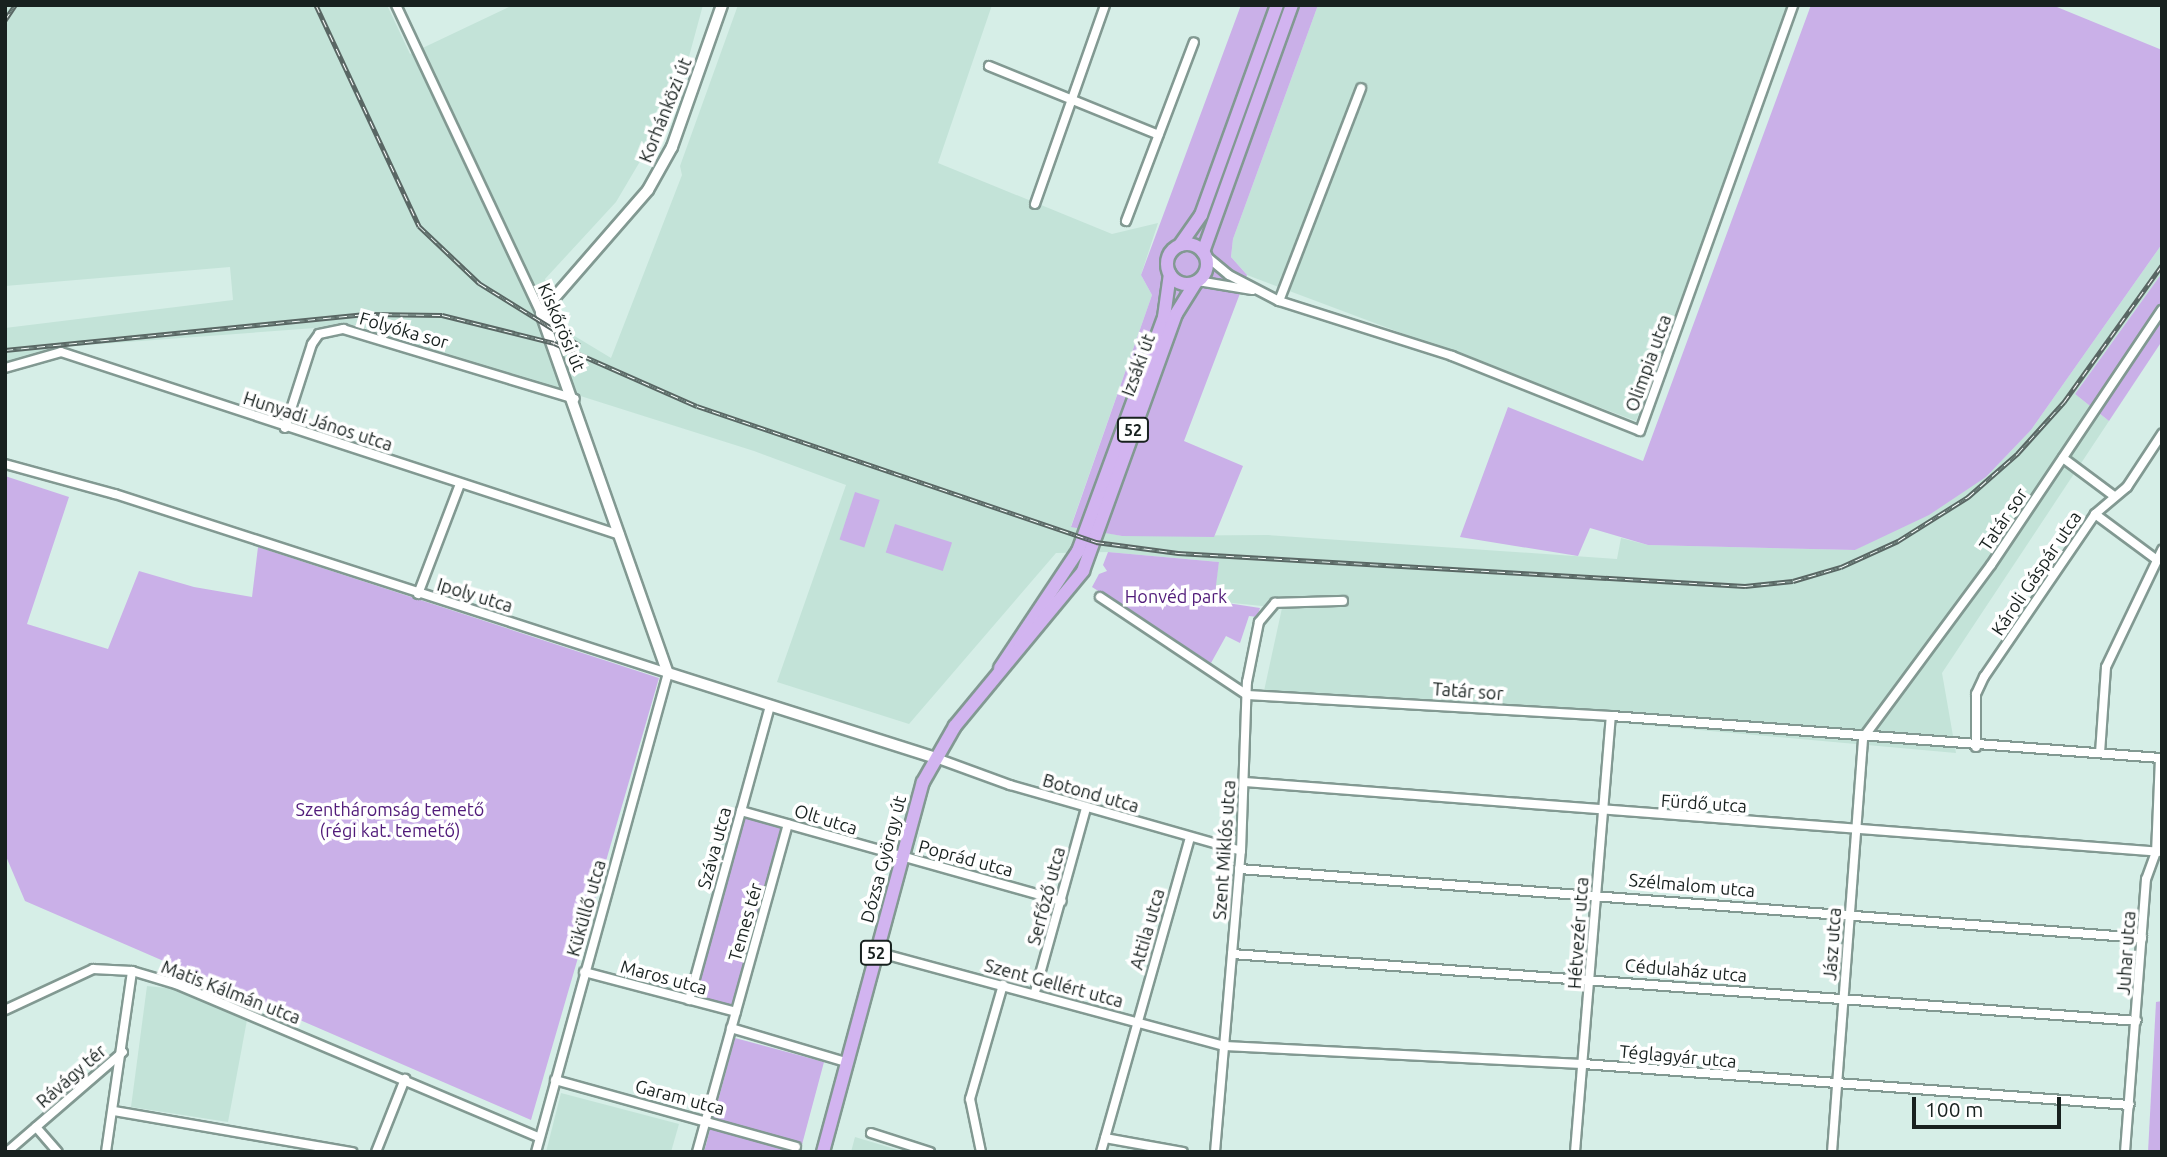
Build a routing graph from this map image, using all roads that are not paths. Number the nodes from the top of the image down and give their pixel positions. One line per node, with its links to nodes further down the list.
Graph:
1 (396, 5): 21 (street, Kiskőrösi út)
2 (722, 5): 21 (street, Korhánközi út)
3 (1105, 5): 10 (street)
4 (1277, 5): 14 (main road, 52)
5 (1292, 5): 15 (main road, 52)
6 (1793, 5): 19 (street, Olimpia utca)
7 (1194, 42): 11 (street)
8 (989, 66): 10 (street)
9 (1361, 88): 19 (street)
10 (1072, 99): 11 (street); 12 (street)
11 (1159, 135): 13 (street)
12 (1035, 204)
13 (1126, 221)
14 (1180, 245): 15 (main road); 16 (main road, 52)
15 (1204, 253): 17 (main road, 52); 18 (street, Olimpia utca)
16 (1170, 274): 17 (main road); 34 (main road, Izsáki út / 52)
17 (1196, 282): 18 (street, Olimpia utca); 35 (main road, Izsáki út / 52)
18 (1262, 293): 19 (street, Olimpia utca)
19 (1279, 301)
20 (2162, 310): 26 (street, Tatár sor)
21 (541, 313): 23 (street, Kiskőrösi út)
22 (5, 368): 24 (street, Hunyadi János utca)
23 (575, 399): 24 (street, Folyóka sor); 31 (street, Kiskőrösi út)
24 (285, 428): 28 (street, Hunyadi János utca)
25 (2162, 433): 29 (street, Károli Gáspár utca)
26 (2063, 458): 29 (street); 44 (street, Tatár sor)
27 (5, 464): 36 (street, Ipoly utca)
28 (460, 484): 31 (street, Hunyadi János utca); 36 (street)
29 (2114, 496): 30 (street, Károli Gáspár utca)
30 (2095, 514): 33 (street); 45 (street, Károli Gáspár utca)
31 (620, 535): 39 (street, Kiskőrösi út)
32 (2162, 550): 33 (street)
33 (2157, 560): 46 (street)
34 (1066, 572): 40 (main road, Dózsa György út / 52)
35 (1077, 580): 40 (main road, Dózsa György út / 52)
36 (418, 594): 39 (street, Ipoly utca)
37 (1100, 597): 41 (street)
38 (1343, 601): 41 (street, Szent Miklós utca)
39 (668, 673): 42 (street, Ipoly utca); 67 (street, Küküllő utca)
40 (996, 677): 47 (main road, Dózsa György út / 52)
41 (1247, 695): 43 (street, Tatár sor); 49 (street, Szent Miklós utca)
42 (770, 705): 47 (street, Ipoly utca); 51 (street, Száva utca)
43 (1611, 716): 44 (street, Tatár sor); 52 (street, Hétvezér utca)
44 (1863, 738): 45 (street, Tatár sor); 54 (street, Jász utca)
45 (1976, 747): 46 (street, Tatár sor)
46 (2100, 753): 48 (street, Tatár sor)
47 (936, 758): 50 (street, Botond utca); 58 (main road, Dózsa György út / 52)
48 (2160, 758): 57 (street, Juhar utca)
49 (1245, 782): 52 (street, Fürdő utca); 56 (street, Szent Miklós utca)
50 (1086, 808): 55 (street, Botond utca); 61 (street, Serfőző utca)
51 (741, 811): 53 (street, Olt utca); 72 (street, Száva utca)
52 (1602, 811): 54 (street, Fürdő utca); 60 (street, Hétvezér utca)
53 (788, 824): 58 (street, Olt utca); 74 (street, Temes tér)
54 (1856, 829): 57 (street, Fürdő utca); 62 (street, Jász utca)
55 (1190, 837): 56 (street, Botond utca); 76 (street, Attila utca)
56 (1241, 851): 59 (street, Szent Miklós utca)
57 (2159, 852): 63 (street, Juhar utca)
58 (901, 857): 61 (street, Poprád utca); 64 (main road, Dózsa György út / 52)
59 (1239, 869): 60 (street, Szélmalom utca); 65 (street, Szent Miklós utca)
60 (1596, 893): 62 (street, Szélmalom utca); 68 (street, Hétvezér utca)
61 (1062, 901): 70 (street, Serfőző utca)
62 (1850, 915): 63 (street, Szélmalom utca); 71 (street, Jász utca)
63 (2142, 937): 75 (street, Juhar utca)
64 (876, 952): 69 (street, Szent Gellért utca); 80 (main road, Dózsa György út / 52)
65 (1232, 954): 68 (street, Cédulaház utca); 78 (street, Szent Miklós utca)
66 (132, 971): 73 (street, Matis Kálmán utca); 79 (street); 82 (street, Matis Kálmán utca)
67 (584, 972): 72 (street, Maros utca); 83 (street, Küküllő utca)
68 (1591, 977): 71 (street, Cédulaház utca); 81 (street, Hétvezér utca)
69 (1003, 985): 70 (street, Szent Gellért utca); 102 (street)
70 (1035, 992): 76 (street, Szent Gellért utca)
71 (1844, 999): 75 (street, Cédulaház utca); 84 (street, Jász utca)
72 (689, 1000): 74 (street, Maros utca)
73 (6, 1008)
74 (736, 1012): 77 (street, Temes tér)
75 (2137, 1021): 85 (street, Juhar utca)
76 (1137, 1022): 78 (street, Szent Gellért utca); 91 (street, Attila utca)
77 (731, 1028): 80 (street); 87 (street, Temes tér)
78 (1224, 1046): 81 (street, Téglagyár utca); 105 (street, Szent Miklós utca)
79 (123, 1052): 86 (street); 88 (street, Rávágy tér)
80 (846, 1062): 100 (main road, Dózsa György út / 52)
81 (1583, 1064): 84 (street, Téglagyár utca); 106 (street, Hétvezér utca)
82 (405, 1079): 90 (street, Matis Kálmán utca); 97 (street)
83 (555, 1080): 87 (street, Garam utca); 90 (street, Küküllő utca)
84 (1837, 1085): 85 (street, Téglagyár utca); 107 (street, Jász utca)
85 (2129, 1105): 108 (street, Juhar utca)
86 (114, 1111): 95 (street); 96 (street)
87 (706, 1120): 92 (street, Garam utca); 99 (street, Temes tér)
88 (36, 1127): 93 (street, Rávágy tér); 94 (street)
89 (871, 1133): 101 (street)
90 (539, 1138): 98 (street, Küküllő utca)
91 (1105, 1138): 103 (street, Attila utca); 104 (street)
92 (796, 1147)
93 (7, 1152)
94 (58, 1152)
95 (106, 1152)
96 (352, 1152)
97 (376, 1152)
98 (536, 1152)
99 (697, 1152)
100 (823, 1152)
101 (930, 1152)
102 (981, 1152)
103 (1101, 1152)
104 (1183, 1152)
105 (1215, 1152)
106 (1575, 1152)
107 (1832, 1152)
108 (2125, 1152)

